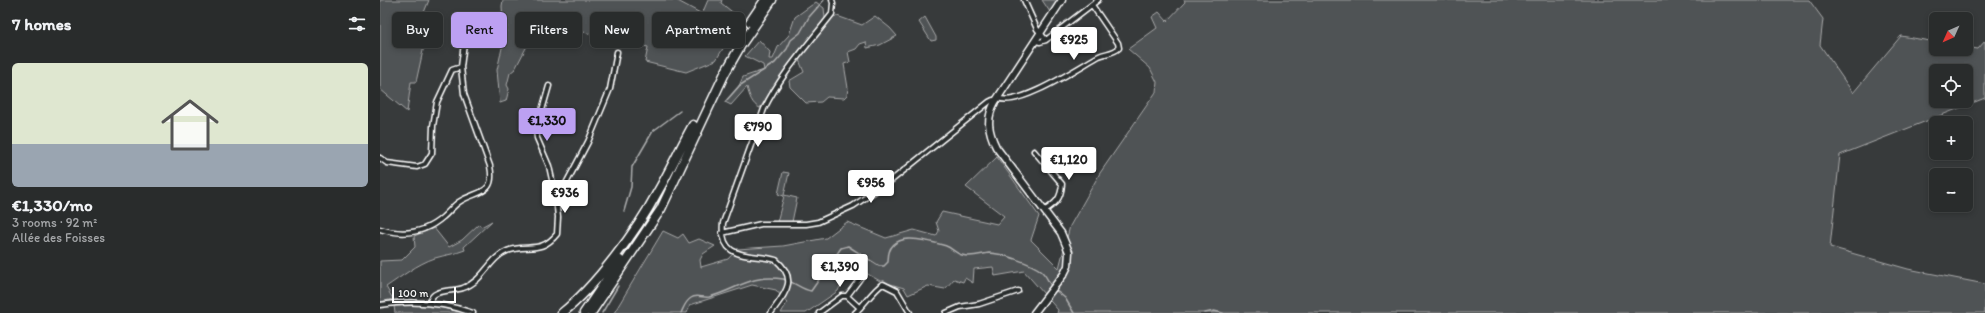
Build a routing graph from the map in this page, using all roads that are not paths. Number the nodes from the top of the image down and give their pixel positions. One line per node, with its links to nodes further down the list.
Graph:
1 (765, 0): 16 (highway)
2 (772, 0): 32 (highway)
3 (832, 0): 22 (street)
4 (1024, 0): 8 (street)
5 (1062, 0): 8 (main road)
6 (1098, 0): 7 (street)
7 (1092, 5): 9 (street); 15 (street)
8 (1041, 34): 9 (street); 10 (main road)
9 (1046, 40): 10 (street)
10 (1036, 41): 15 (main road)
11 (464, 48): 13 (street)
12 (617, 52): 19 (street)
13 (462, 67): 18 (street); 21 (street)
14 (549, 86): 19 (street)
15 (996, 100): 20 (main road); 22 (street)
16 (693, 126): 30 (highway); 31 (highway)
17 (1034, 151): 20 (street)
18 (380, 158)
19 (556, 198): 26 (street)
20 (1044, 210): 38 (main road)
21 (380, 229)
22 (722, 233): 33 (street)
23 (862, 276): 25 (street)
24 (1018, 291): 37 (street)
25 (847, 296): 28 (street); 34 (street)
26 (430, 302): 27 (street); 29 (street)
27 (380, 305)
28 (860, 308): 35 (street); 36 (street)
29 (473, 313)
30 (562, 313)
31 (584, 313)
32 (591, 313)
33 (771, 313)
34 (819, 313)
35 (855, 313)
36 (910, 313)
37 (946, 313)
38 (1034, 313)

